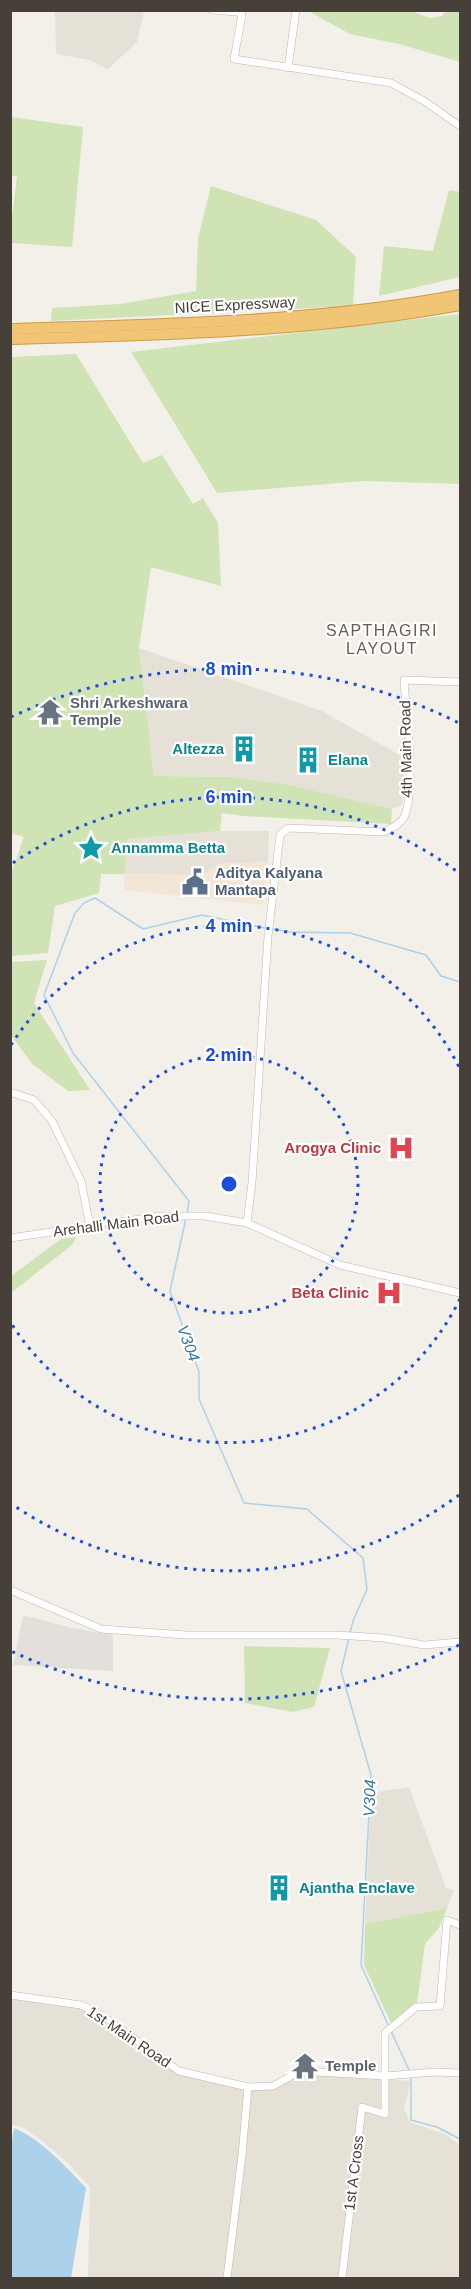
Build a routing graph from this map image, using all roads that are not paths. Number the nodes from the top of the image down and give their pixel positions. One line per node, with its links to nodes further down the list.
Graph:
1 (212, 10): 3 (street)
2 (296, 10): 3 (street)
3 (288, 68): 4 (street)
4 (460, 126)
5 (460, 295): 7 (highway, NICE Expressway)
6 (460, 305): 8 (highway, NICE Expressway)
7 (10, 329)
8 (10, 339)
9 (460, 682): 11 (street, 4th Main Road)
10 (10, 1092): 12 (street)
11 (247, 1224): 12 (street, Arehalli Main Road); 14 (street, Arehalli Main Road)
12 (90, 1226): 13 (street, Arehalli Main Road)
13 (10, 1238)
14 (460, 1293)
15 (10, 1590): 16 (street)
16 (460, 1642)
17 (460, 1925): 20 (street)
18 (10, 1995): 21 (street, 1st Main Road)
19 (460, 2073): 20 (street, 1st Main Road)
20 (385, 2076): 21 (street, 1st Main Road); 23 (street, 1st A Cross)
21 (248, 2087): 22 (street)
22 (226, 2278)
23 (342, 2278)

